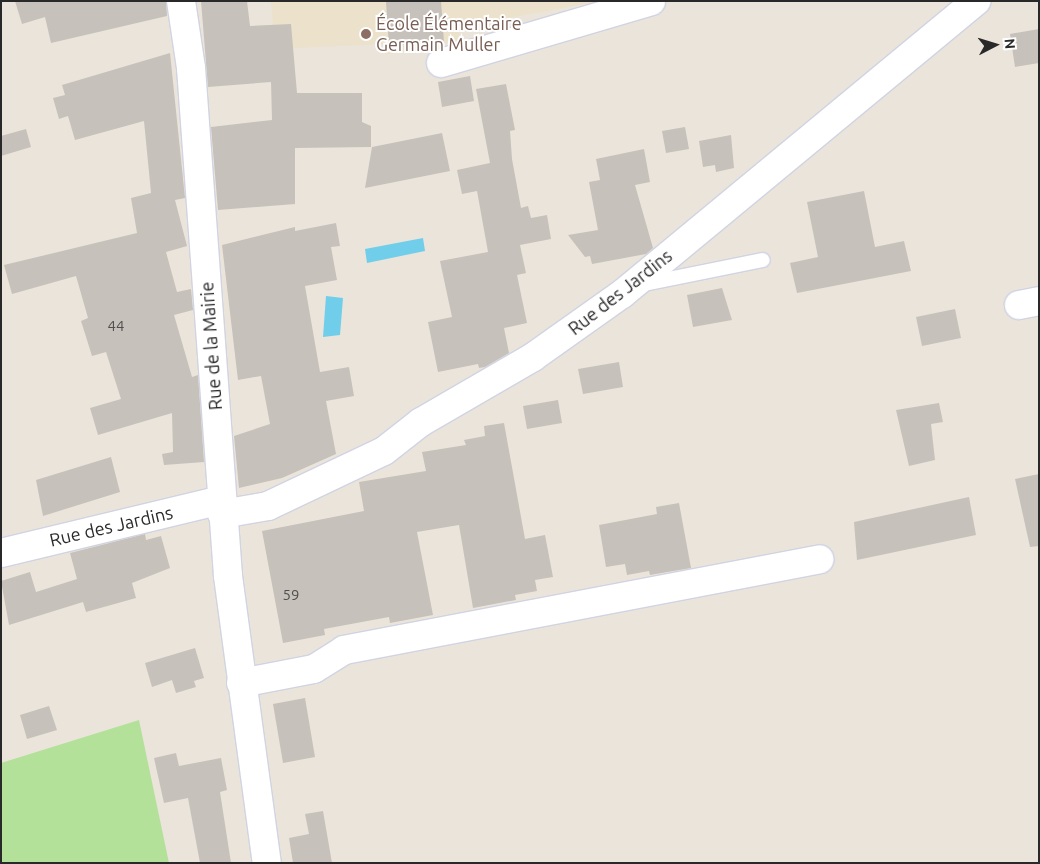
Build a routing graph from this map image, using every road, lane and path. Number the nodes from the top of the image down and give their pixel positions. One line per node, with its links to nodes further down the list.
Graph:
1 (181, 1): 7 (street, Rue de la Mairie)
2 (651, 1): 4 (street)
3 (976, 1): 6 (street, Rue des Jardins)
4 (441, 63)
5 (763, 260): 6 (lane)
6 (632, 286): 7 (street, Rue des Jardins)
7 (222, 507): 8 (street, Rue des Jardins); 10 (street, Rue de la Mairie)
8 (1, 553)
9 (819, 559): 10 (street)
10 (242, 687): 11 (street, Rue de la Mairie)
11 (267, 863)

